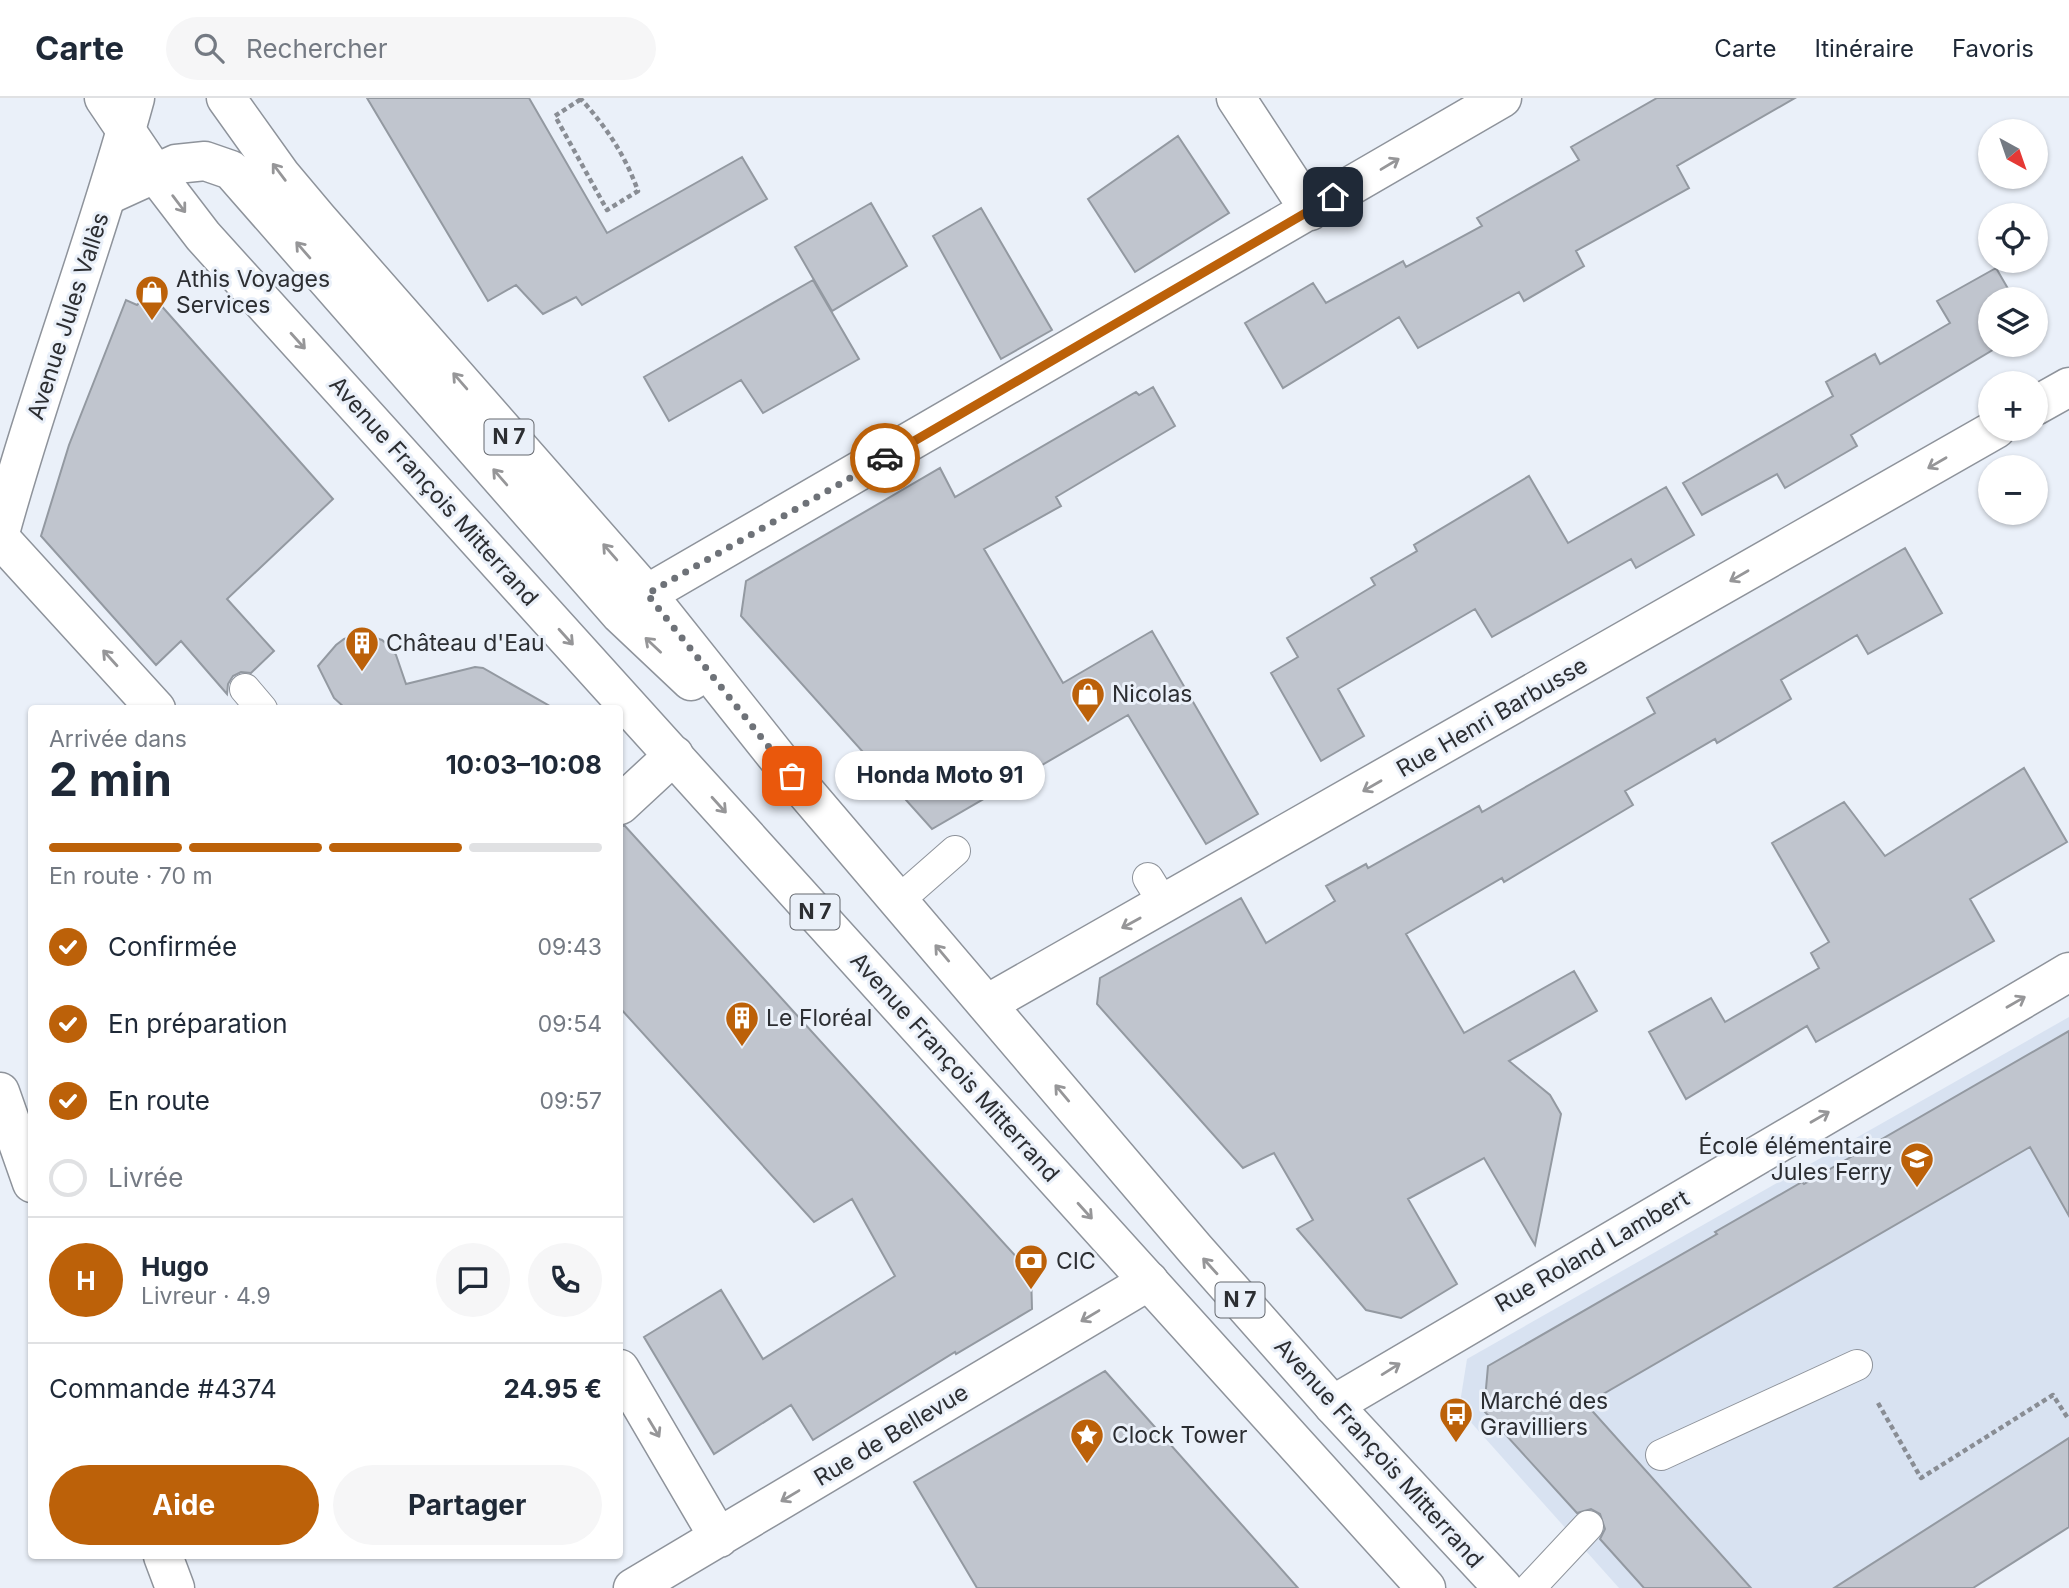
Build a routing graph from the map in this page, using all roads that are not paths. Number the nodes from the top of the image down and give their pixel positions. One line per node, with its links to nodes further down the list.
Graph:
1 (104, 98): 5 (main road, Avenue François Mitterrand / N 7)
2 (226, 98): 14 (main road, Avenue François Mitterrand / N 7, one-way to 2)
3 (1236, 98): 8 (main road)
4 (1502, 98): 8 (main road, one-way to 4)
5 (130, 114): 6 (main road, Avenue François Mitterrand / N 7); 7 (main road, Avenue Jules Vallès)
6 (154, 172): 7 (main road); 16 (main road, Avenue François Mitterrand / N 7, one-way to 16); 17 (main road, one-way to 6)
7 (108, 195): 12 (main road, Avenue Jules Vallès)
8 (1310, 211): 14 (main road)
9 (2069, 387): 10 (main road)
10 (2048, 399)
11 (1978, 439): 22 (main road, Rue Henri Barbusse, one-way to 22)
12 (8, 480): 13 (main road, Avenue Jules Vallès)
13 (0, 535): 15 (main road, one-way to 13)
14 (647, 594): 17 (main road, Avenue François Mitterrand / N 7)
15 (152, 705)
16 (674, 755): 18 (main road); 25 (main road, Avenue François Mitterrand / N 7, one-way to 25)
17 (792, 776): 20 (main road, Avenue François Mitterrand / N 7)
18 (623, 802)
19 (955, 851): 20 (lane)
20 (898, 901): 22 (main road, Avenue François Mitterrand / N 7, one-way to 20)
21 (2068, 975): 28 (main road, Rue Roland Lambert, one-way to 21)
22 (987, 1004): 28 (main road, Avenue François Mitterrand / N 7, one-way to 22)
23 (0, 1092): 24 (main road)
24 (28, 1171)
25 (1149, 1281): 31 (main road, Rue de Bellevue, one-way to 31); 35 (main road, Avenue François Mitterrand / N 7)
26 (1857, 1366): 29 (lane)
27 (623, 1374): 31 (main road, one-way to 31)
28 (1333, 1405): 36 (main road, Avenue François Mitterrand / N 7)
29 (1661, 1455)
30 (1588, 1526): 37 (lane)
31 (719, 1538): 34 (main road, Rue de Bellevue)
32 (164, 1559): 33 (main road)
33 (175, 1588)
34 (633, 1588)
35 (1426, 1588)
36 (1503, 1588)
37 (1530, 1588)

